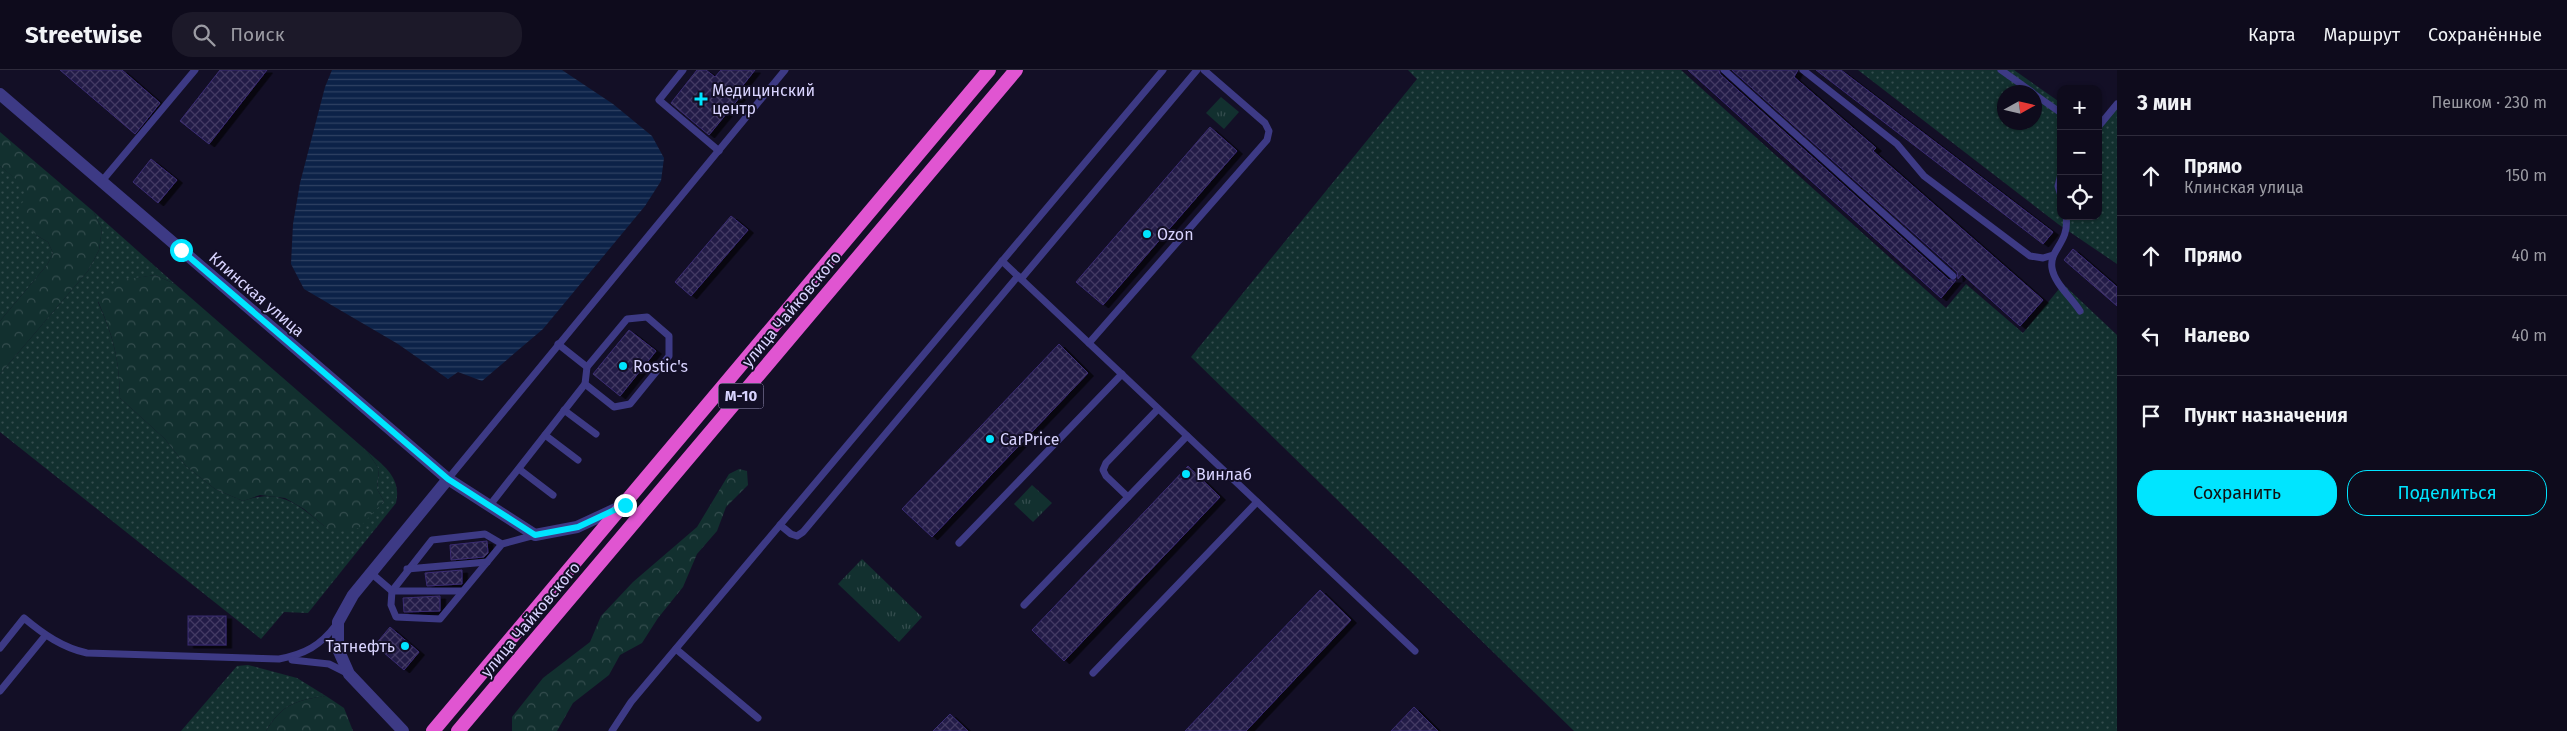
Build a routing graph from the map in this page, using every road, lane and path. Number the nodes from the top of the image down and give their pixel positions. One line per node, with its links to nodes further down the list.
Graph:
1 (195, 70): 19 (lane)
2 (683, 70): 18 (lane)
3 (785, 70): 18 (lane)
4 (989, 70): 43 (highway, улица Чайковского / М-10)
5 (1016, 70): 66 (highway, улица Чайковского / М-10)
6 (1162, 70): 22 (lane)
7 (1197, 70): 24 (lane)
8 (1204, 70): 26 (lane)
9 (1724, 70): 23 (lane)
10 (1803, 70): 21 (lane)
11 (2001, 70): 12 (lane)
12 (2022, 85)
13 (0, 94): 19 (street, Клинская улица)
14 (2042, 99): 16 (lane)
15 (2117, 104): 17 (lane)
16 (2057, 110)
17 (2102, 122)
18 (719, 151): 27 (lane)
19 (102, 182): 38 (street, Клинская улица)
20 (2066, 220): 21 (lane)
21 (2053, 255): 25 (lane)
22 (1002, 261): 24 (lane); 44 (lane)
23 (1953, 276)
24 (1020, 278): 26 (lane); 44 (lane)
25 (2080, 311)
26 (1089, 343): 29 (lane)
27 (558, 344): 28 (lane); 38 (lane)
28 (587, 367): 30 (lane); 30 (lane)
29 (1122, 374): 31 (lane); 46 (lane)
30 (585, 384): 32 (lane)
31 (1158, 408): 35 (lane); 40 (lane)
32 (564, 410): 33 (lane); 34 (lane)
33 (596, 434)
34 (545, 435): 36 (lane); 37 (lane)
35 (1187, 436): 40 (lane); 41 (lane)
36 (578, 460)
37 (519, 469): 39 (lane); 42 (lane)
38 (448, 479): 42 (street, Клинская улица); 50 (street)
39 (553, 495)
40 (1128, 497): 53 (lane)
41 (1257, 502): 58 (lane); 60 (lane)
42 (490, 505): 45 (street, Клинская улица)
43 (625, 505): 45 (street); 65 (highway, улица Чайковского / М-10)
44 (780, 525): 57 (lane)
45 (535, 535): 47 (lane)
46 (959, 543)
47 (502, 544): 48 (lane); 49 (lane)
48 (487, 562): 49 (lane); 52 (lane)
49 (407, 569): 51 (lane)
50 (371, 573): 51 (lane); 54 (street)
51 (392, 591): 52 (lane); 52 (lane)
52 (461, 591)
53 (1024, 605)
54 (338, 622): 59 (lane); 61 (street)
55 (45, 636): 56 (lane); 59 (lane); 62 (lane)
56 (0, 648)
57 (676, 649): 63 (lane); 67 (lane)
58 (1415, 651)
59 (279, 659): 61 (lane)
60 (1093, 673)
61 (350, 674): 64 (street)
62 (0, 691)
63 (758, 718)
64 (403, 731)
65 (433, 731)
66 (458, 731)
67 (612, 731)

